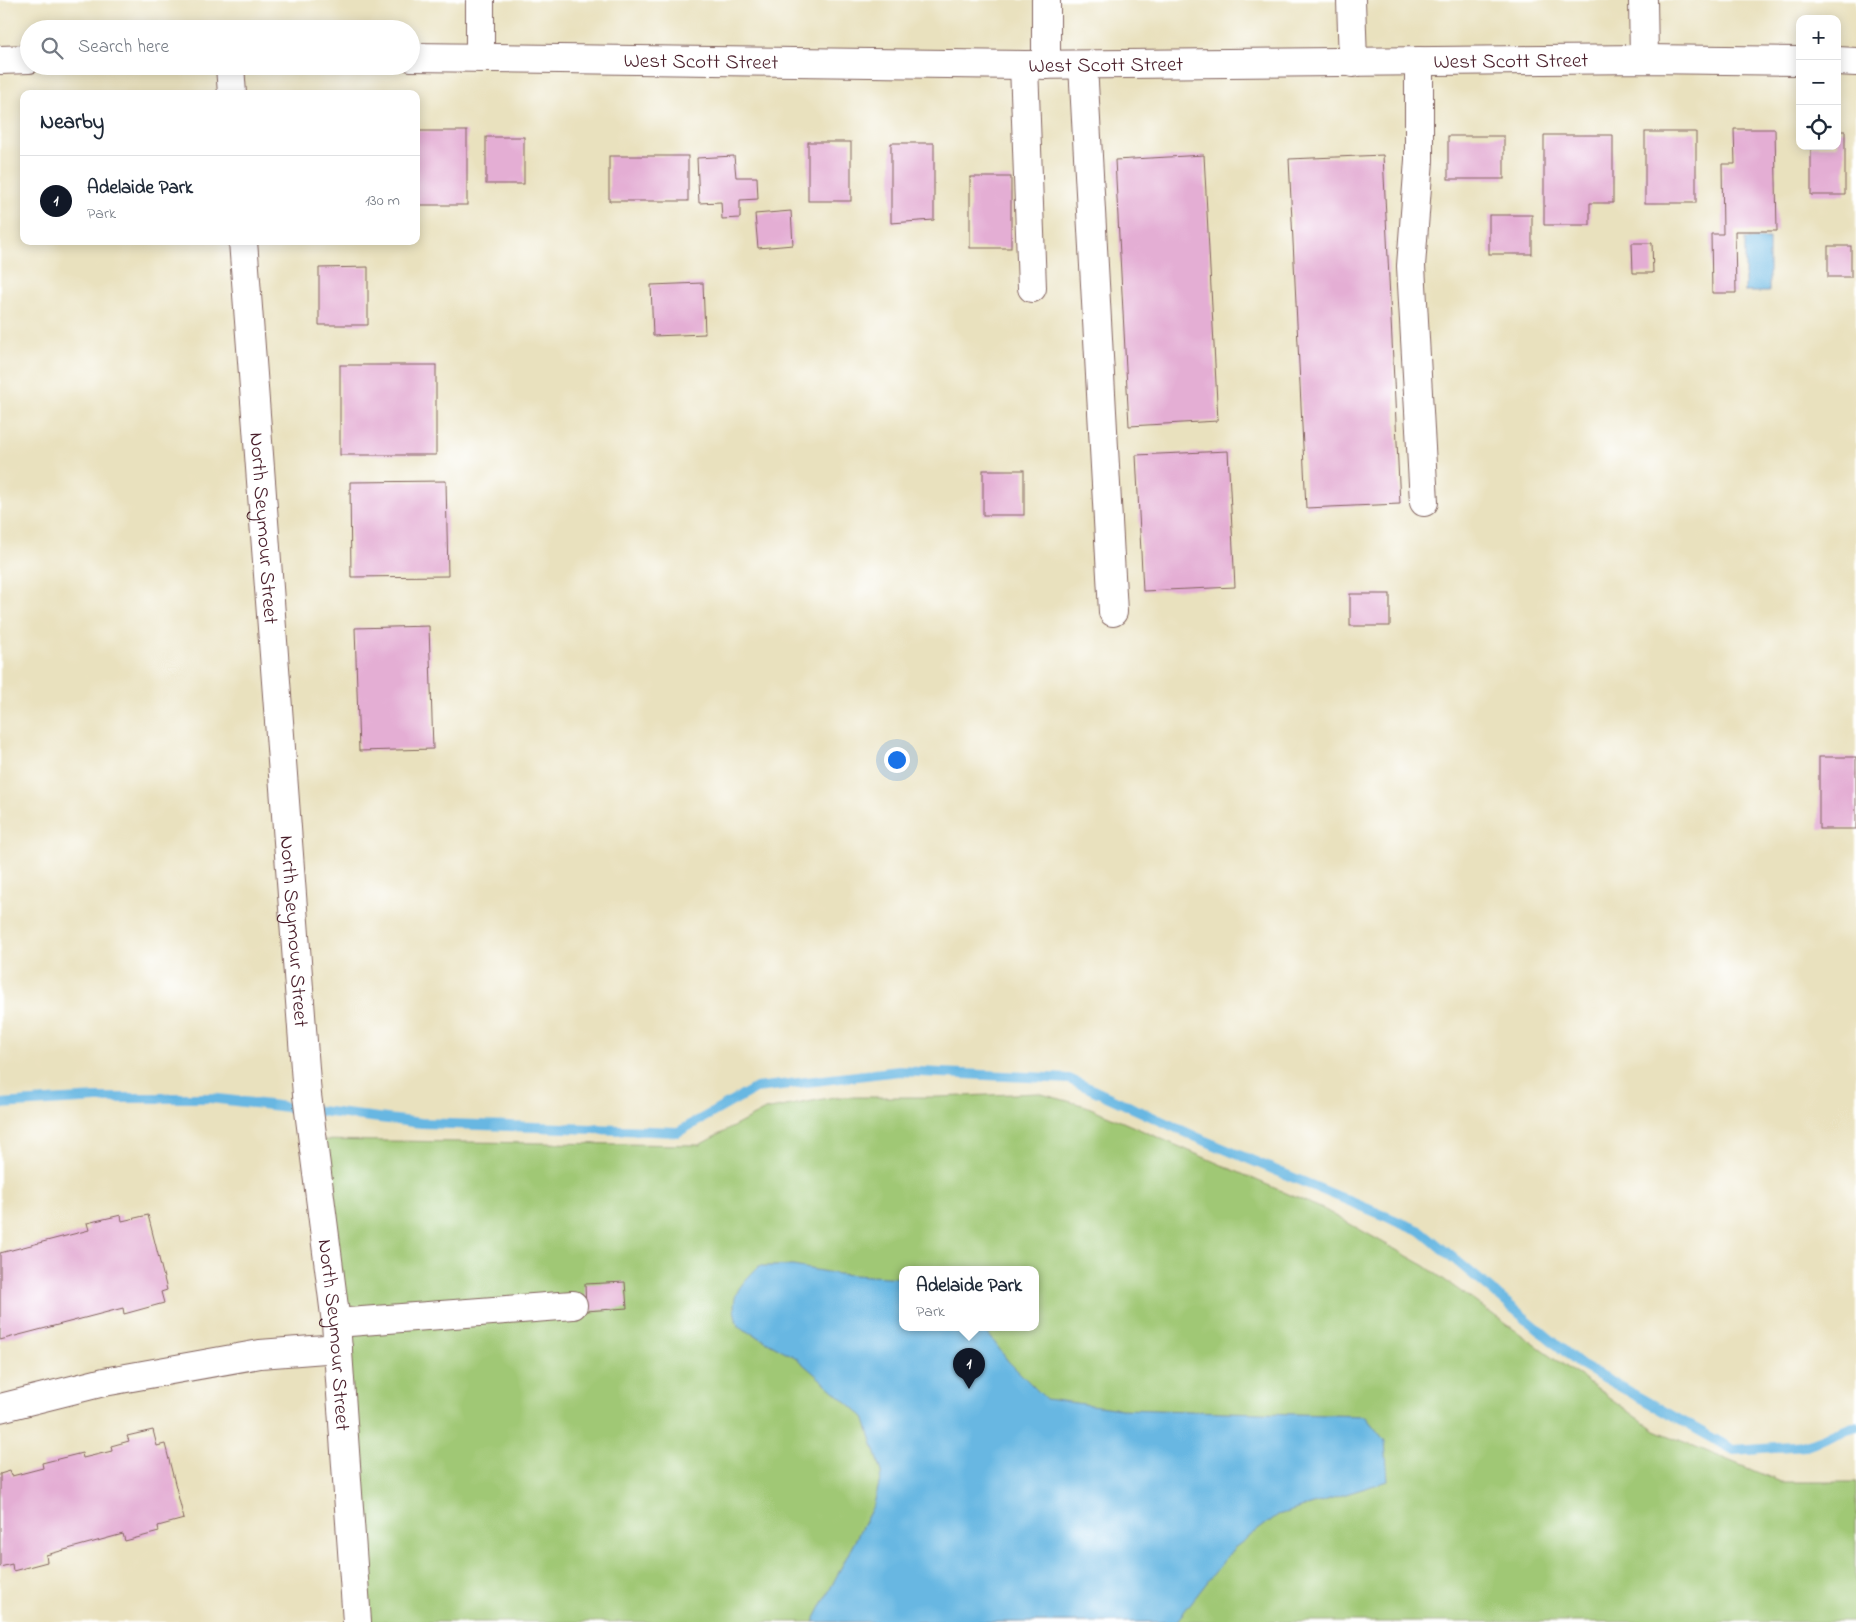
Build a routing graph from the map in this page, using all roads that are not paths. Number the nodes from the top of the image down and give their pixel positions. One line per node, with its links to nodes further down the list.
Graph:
1 (480, 0): 6 (street)
2 (1046, 0): 15 (street)
3 (1351, 0): 14 (street)
4 (1643, 0): 8 (street)
5 (420, 57): 6 (street, West Scott Street)
6 (480, 58): 15 (street, West Scott Street)
7 (20, 59): 9 (street)
8 (1644, 59): 10 (street, West Scott Street); 11 (street, West Scott Street)
9 (0, 60)
10 (1796, 61)
11 (1419, 62): 14 (street, West Scott Street); 21 (street)
12 (1841, 62): 13 (street)
13 (1856, 62)
14 (1353, 63): 16 (street, West Scott Street)
15 (1035, 65): 16 (street, West Scott Street); 20 (street)
16 (1083, 65): 22 (street)
17 (231, 75): 18 (street)
18 (232, 90)
19 (243, 245): 24 (street, North Seymour Street)
20 (1032, 288)
21 (1424, 502)
22 (1113, 612)
23 (573, 1305): 24 (street)
24 (337, 1335): 25 (street); 26 (street, North Seymour Street)
25 (0, 1408)
26 (356, 1622)

